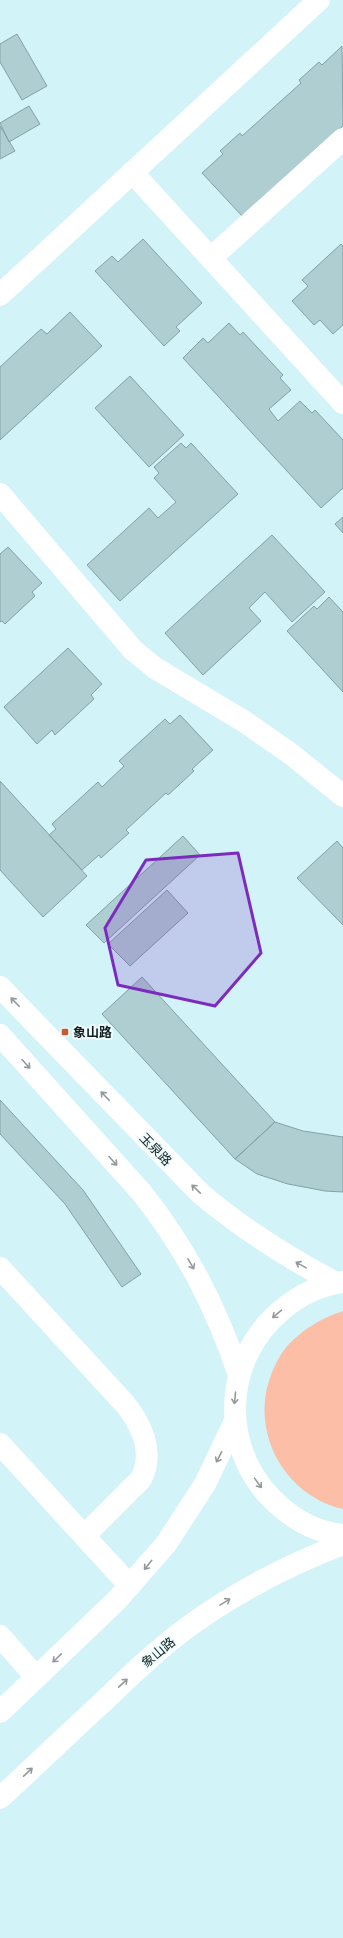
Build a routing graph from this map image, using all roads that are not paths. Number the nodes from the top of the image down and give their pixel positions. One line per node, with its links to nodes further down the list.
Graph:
1 (319, 0): 3 (main road)
2 (343, 139): 4 (main road)
3 (132, 172): 4 (main road); 5 (main road)
4 (211, 258): 6 (main road)
5 (1, 293)
6 (343, 403)
7 (0, 494): 8 (main road)
8 (343, 796)
9 (0, 987): 12 (main road, 玉泉路, one-way to 9)
10 (0, 1035): 13 (main road, one-way to 13)
11 (0, 1268): 17 (main road)
12 (339, 1283): 13 (main road, one-way to 13)
13 (239, 1375): 14 (main road, one-way to 14)
14 (235, 1421): 16 (main road, one-way to 16); 19 (main road, one-way to 19)
15 (0, 1444): 17 (main road)
16 (343, 1535)
17 (84, 1536): 19 (main road)
18 (343, 1544): 23 (main road, 象山路, one-way to 18)
19 (130, 1586): 21 (main road, one-way to 21)
20 (0, 1636): 21 (main road)
21 (36, 1677): 22 (main road)
22 (0, 1712)
23 (0, 1798)

